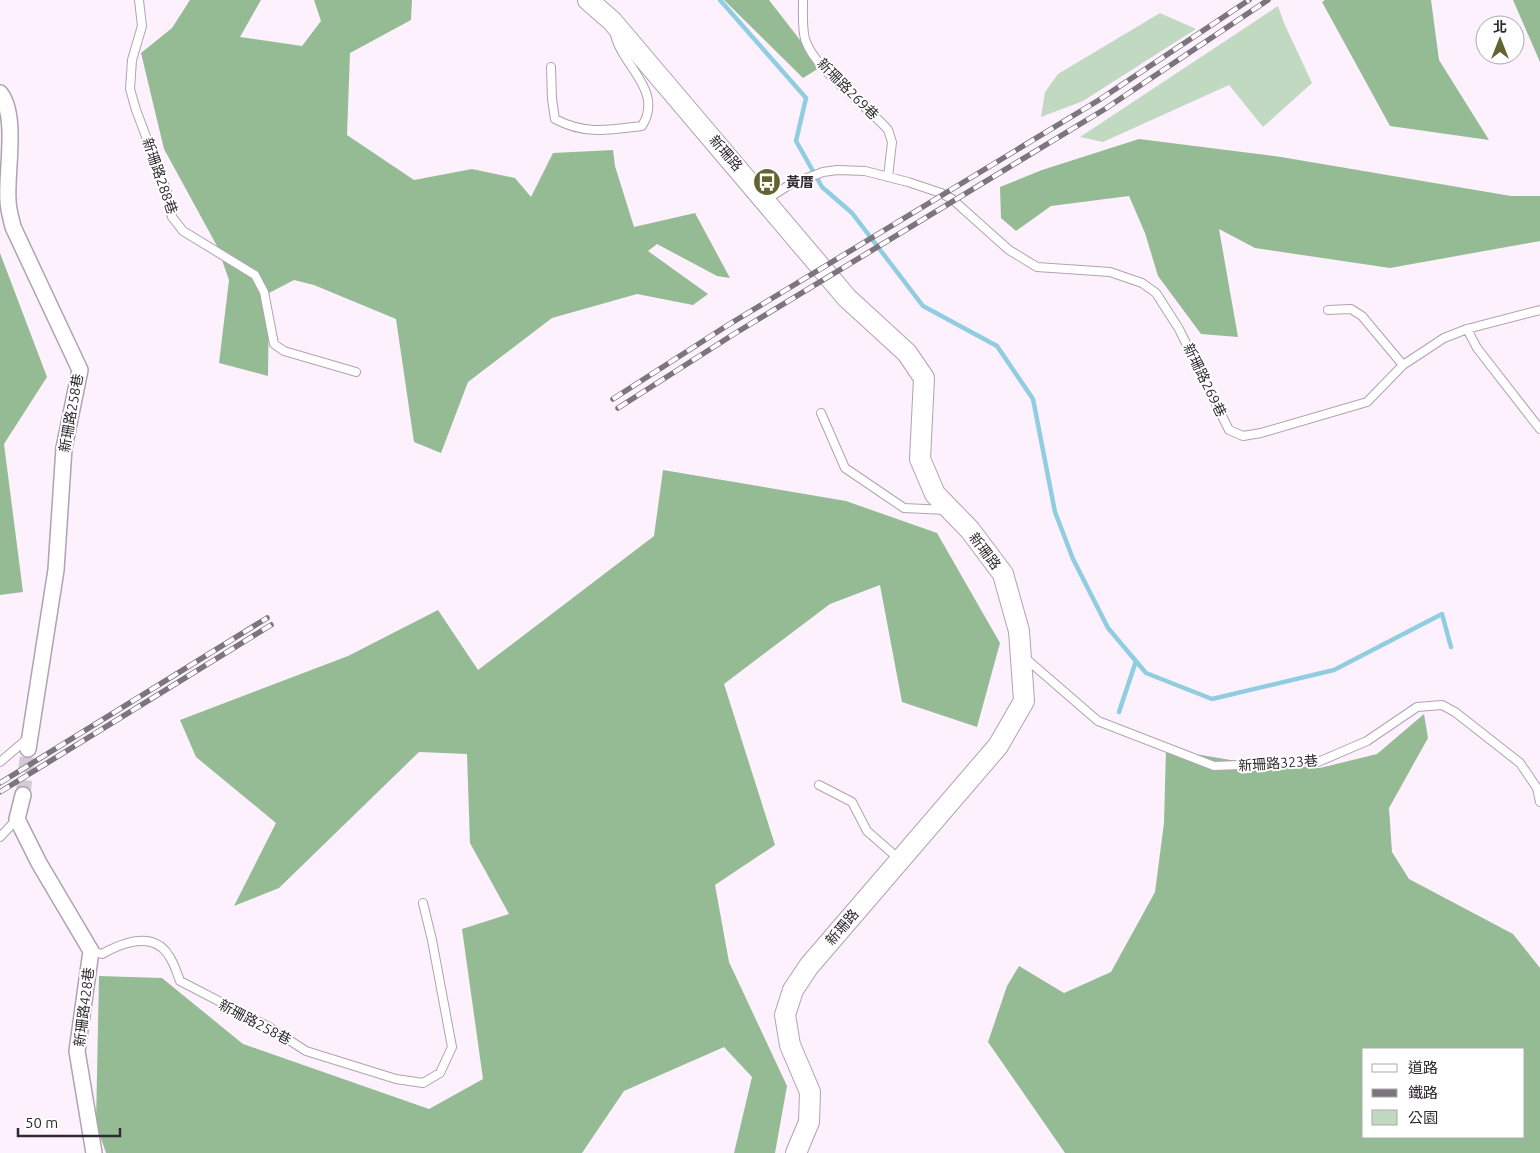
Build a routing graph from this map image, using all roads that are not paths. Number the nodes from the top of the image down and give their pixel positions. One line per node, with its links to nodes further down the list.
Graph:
1 (139, 0): 13 (lane, 新珊路288巷)
2 (588, 0): 4 (street, 新珊路)
3 (803, 0): 7 (lane, 新珊路269巷)
4 (612, 21): 5 (lane); 8 (street, 新珊路)
5 (551, 66)
6 (0, 93): 18 (street, 新珊路258巷)
7 (888, 177): 8 (lane, 新珊路269巷); 12 (lane, 新珊路269巷)
8 (766, 200): 16 (street, 新珊路)
9 (1328, 310): 12 (lane)
10 (1540, 310): 11 (lane, 新珊路269巷)
11 (1467, 329): 12 (lane, 新珊路269巷); 15 (lane)
12 (1403, 365)
13 (356, 372)
14 (821, 413): 16 (lane)
15 (1540, 429)
16 (951, 510): 17 (street, 新珊路)
17 (1021, 654): 22 (lane, 新珊路323巷); 25 (street, 新珊路)
18 (28, 743): 19 (lane)
19 (0, 762)
20 (818, 785): 25 (lane)
21 (23, 795): 23 (street)
22 (1540, 802)
23 (17, 819): 24 (lane); 27 (street)
24 (0, 837)
25 (900, 860): 29 (street, 新珊路)
26 (423, 903): 27 (lane, 新珊路258巷)
27 (91, 951): 28 (street, 新珊路428巷)
28 (94, 1153)
29 (796, 1153)

